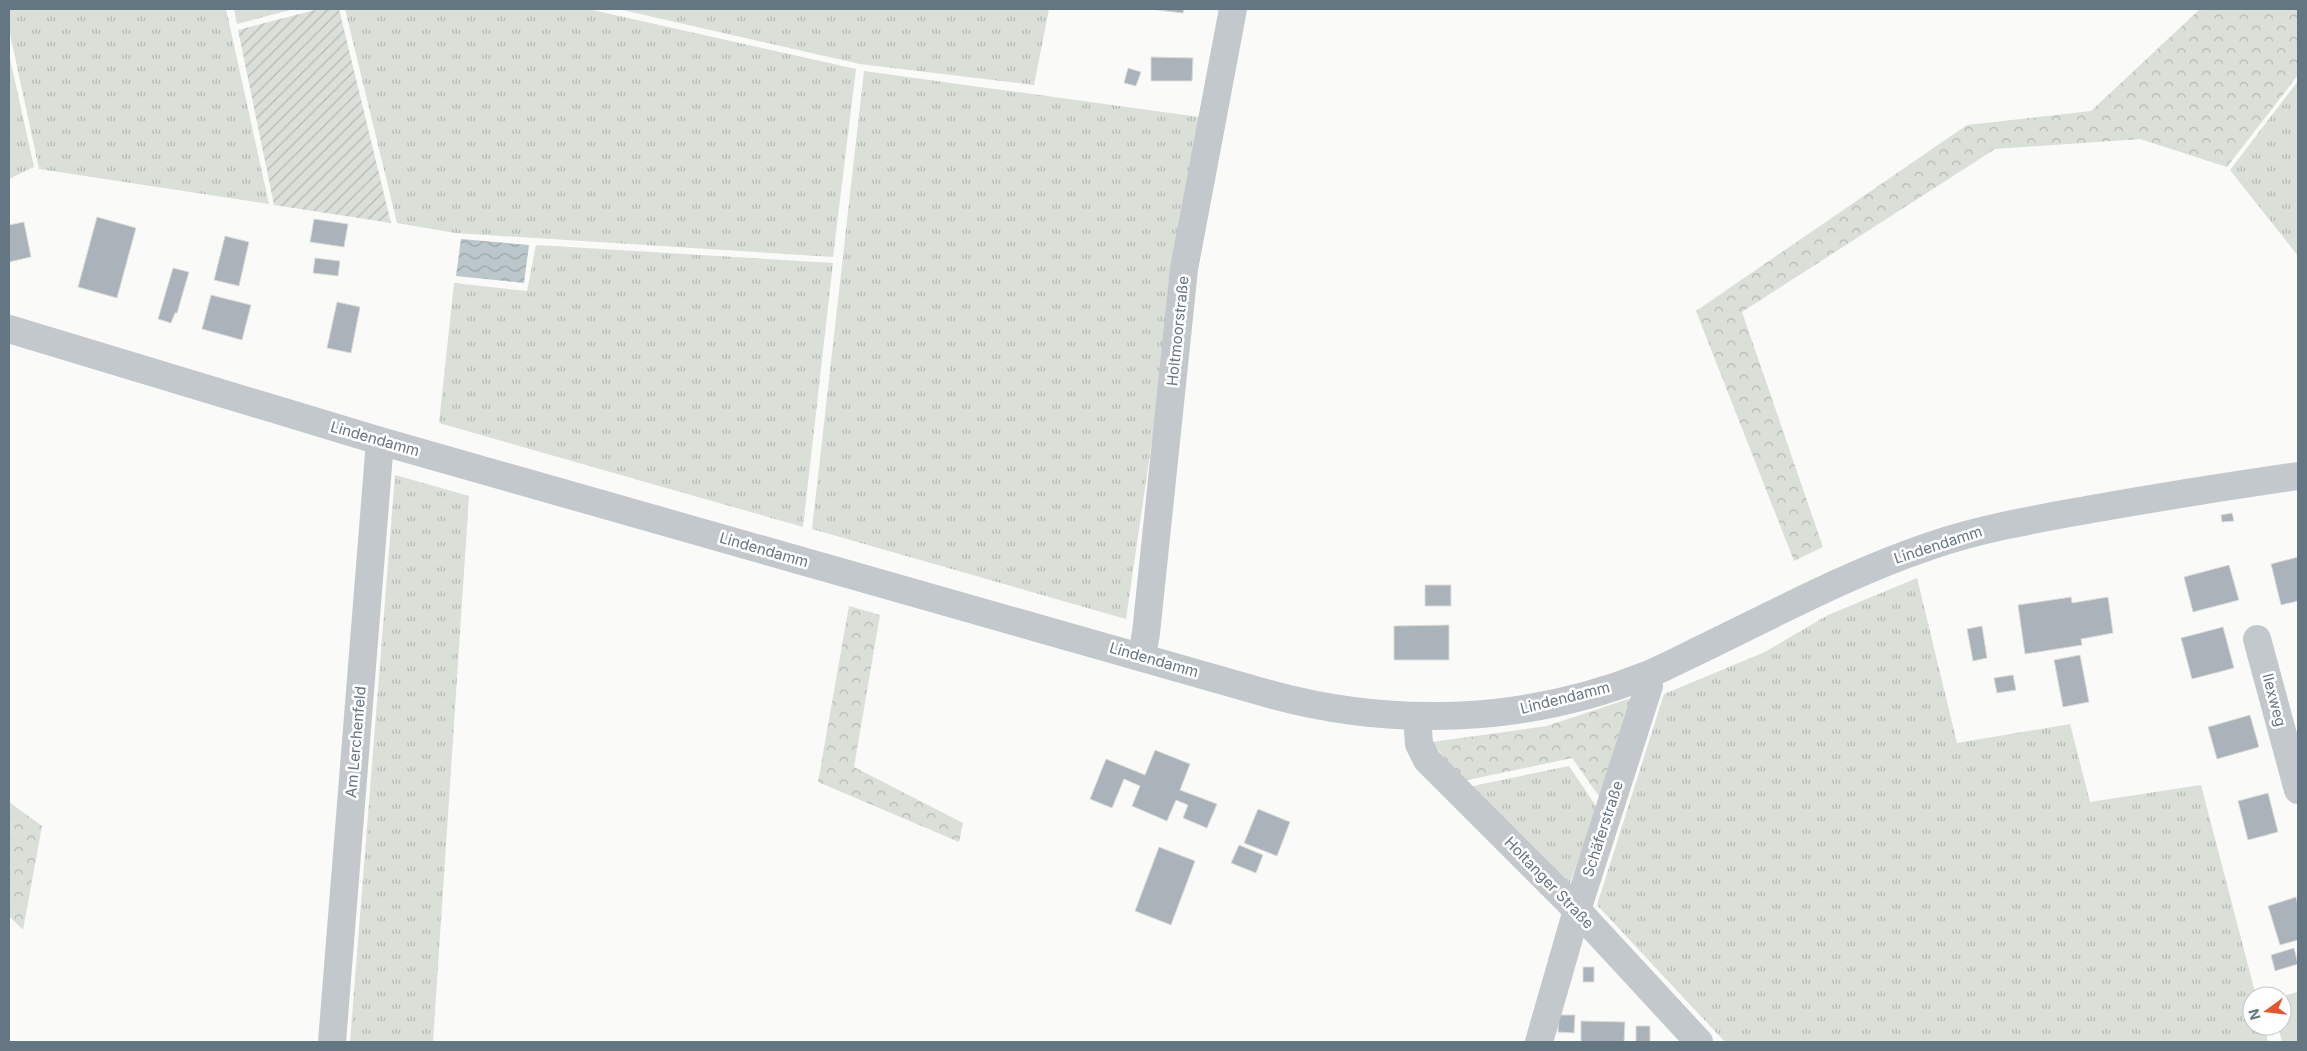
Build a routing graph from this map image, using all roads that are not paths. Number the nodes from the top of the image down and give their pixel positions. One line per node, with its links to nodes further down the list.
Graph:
1 (1233, 9): 6 (street, Holtmoorstraße)
2 (9, 329): 3 (street, Lindendamm)
3 (380, 441): 6 (street, Lindendamm); 11 (street, Am Lerchenfeld)
4 (2298, 476): 7 (street, Lindendamm)
5 (2257, 639): 9 (street, Ilexweg)
6 (1142, 656): 8 (street, Lindendamm)
7 (1647, 675): 8 (street, Lindendamm); 10 (street, Schäferstraße)
8 (1417, 717): 10 (street, Holtanger Straße)
9 (2298, 790)
10 (1576, 910): 12 (street, Schäferstraße); 13 (street, Holtanger Straße)
11 (332, 1042)
12 (1539, 1042)
13 (1699, 1042)

